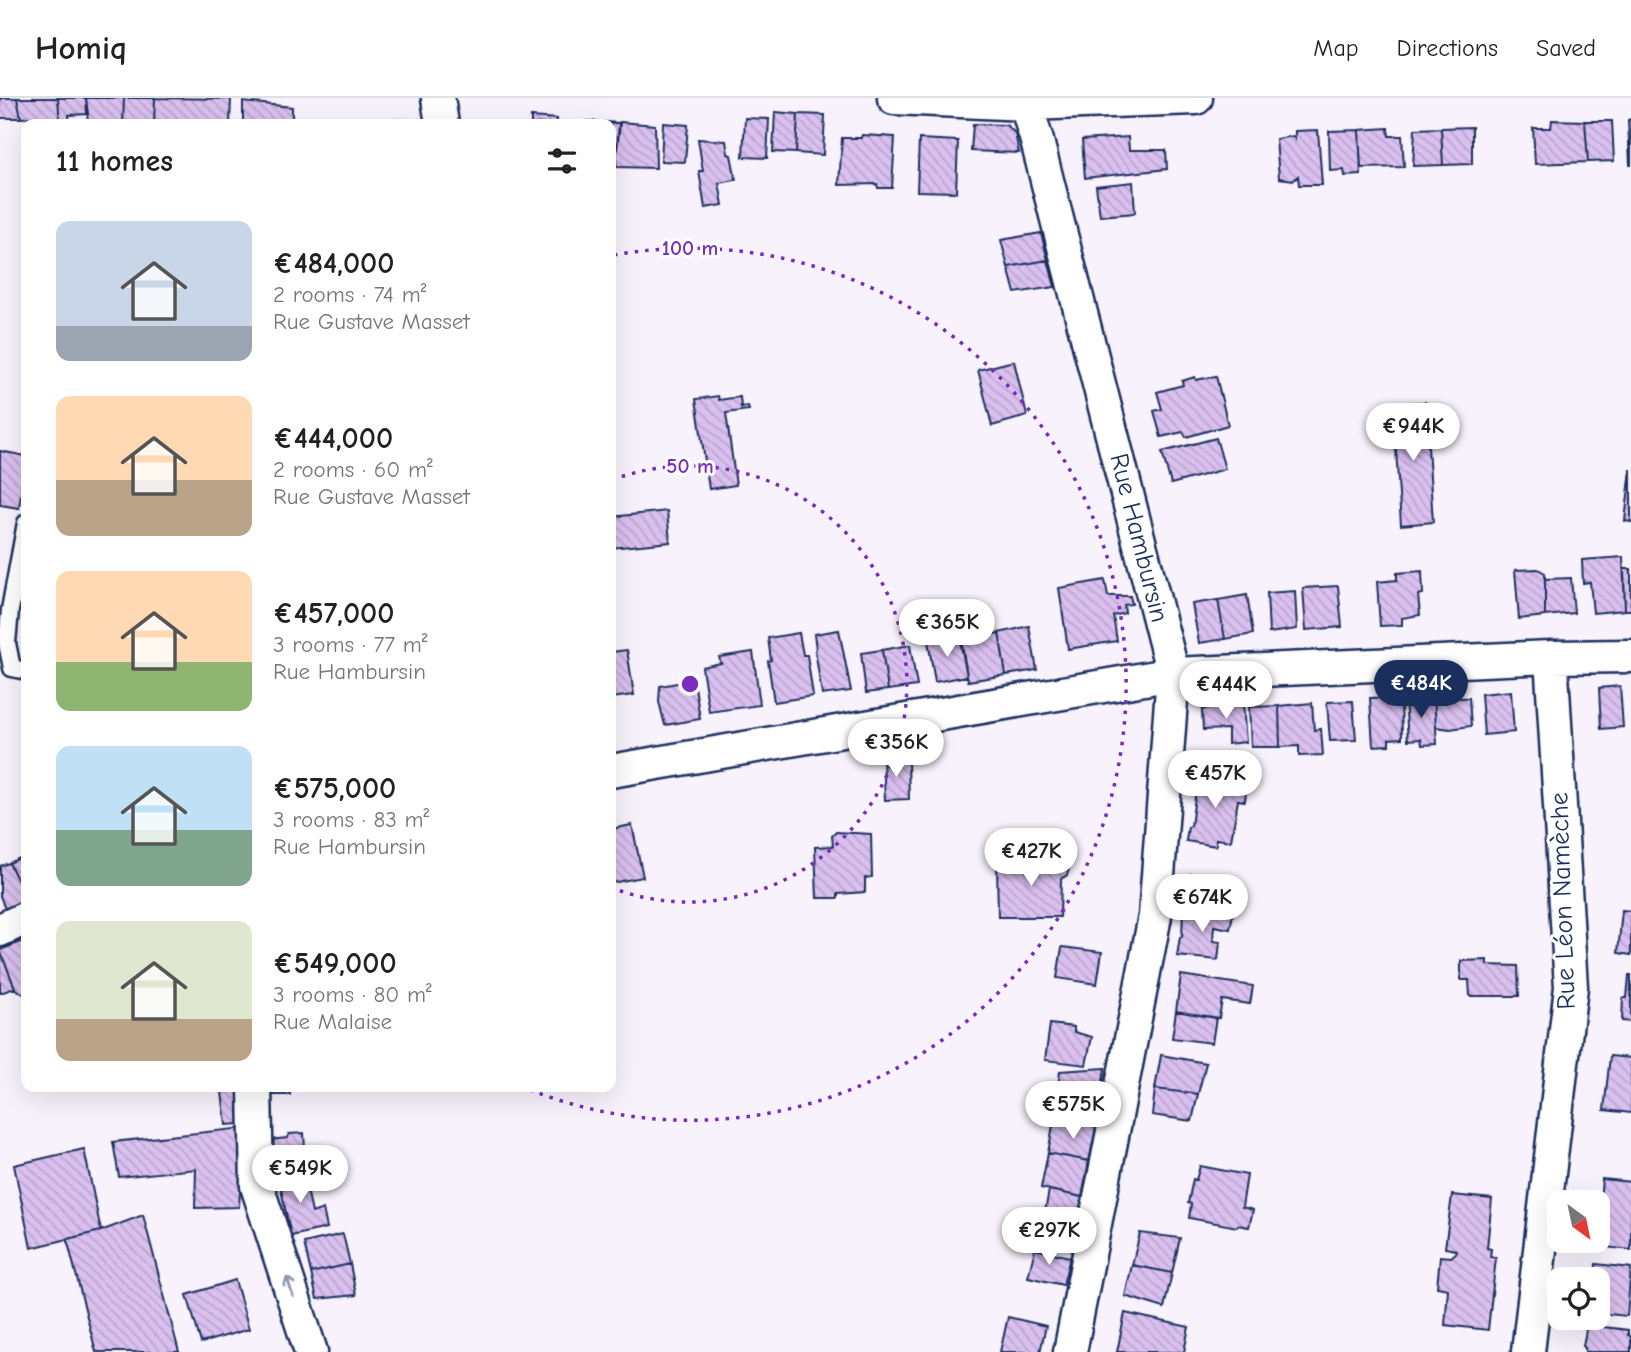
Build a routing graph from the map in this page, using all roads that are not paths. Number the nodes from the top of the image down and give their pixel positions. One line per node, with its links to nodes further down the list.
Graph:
1 (438, 98): 5 (street)
2 (894, 98): 4 (street)
3 (1196, 98): 4 (street)
4 (1025, 101): 10 (street, Rue Hambursin)
5 (441, 119)
6 (21, 550): 9 (lane)
7 (1631, 656): 8 (street)
8 (1551, 657): 10 (street); 17 (street, Rue Léon Namèche)
9 (21, 670)
10 (1173, 674): 11 (street); 16 (street, Rue Hambursin)
11 (616, 770)
12 (21, 920): 13 (street)
13 (0, 930)
14 (255, 1092): 15 (street, one-way to 14)
15 (311, 1352)
16 (1070, 1352)
17 (1528, 1352)

